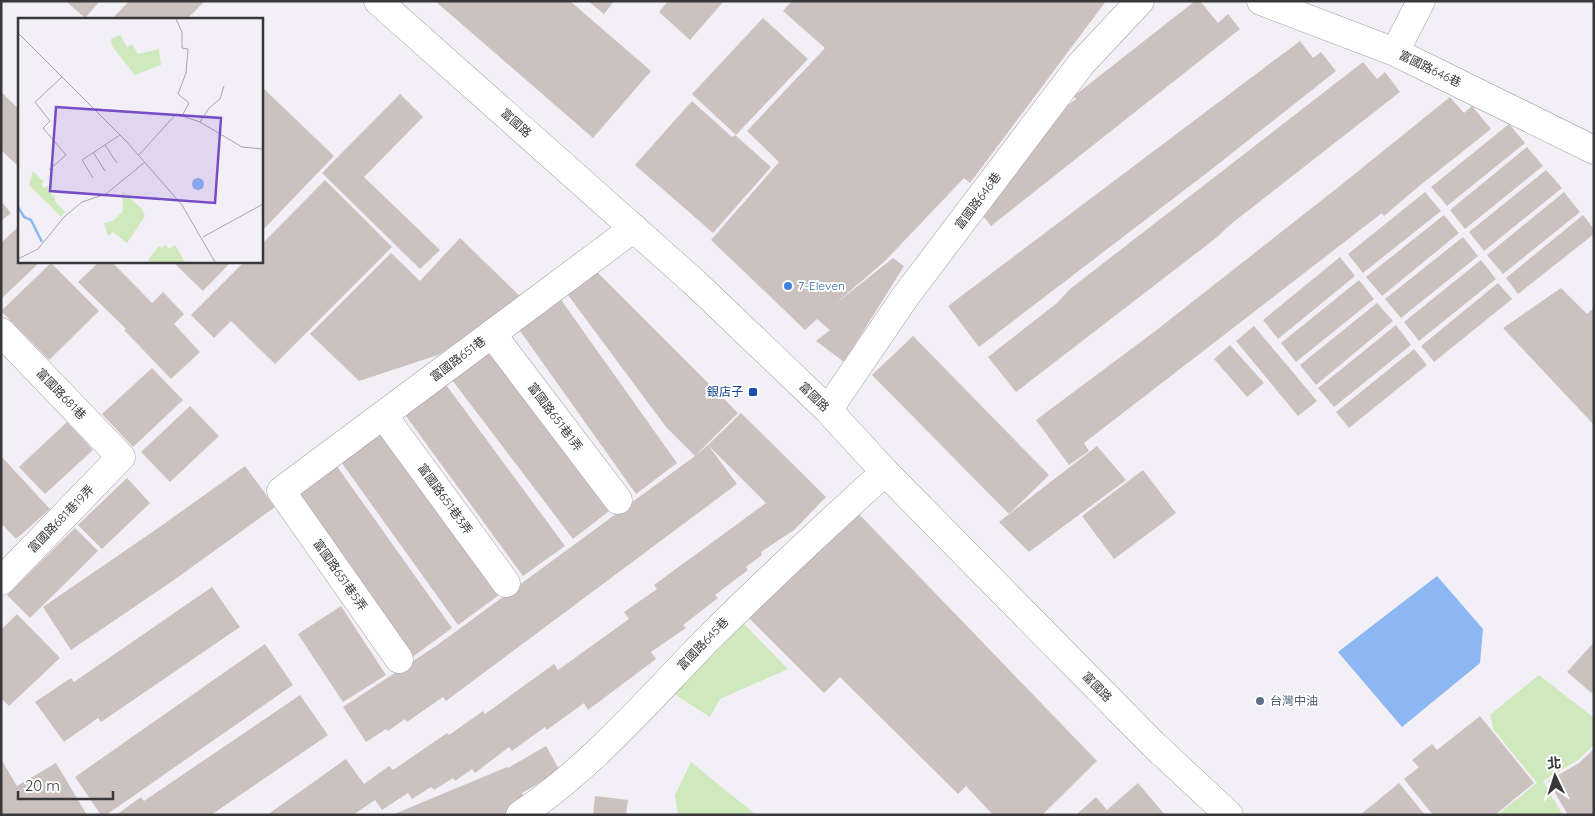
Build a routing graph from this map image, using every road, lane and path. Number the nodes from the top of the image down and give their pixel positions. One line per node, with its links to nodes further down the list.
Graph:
1 (378, 1): 7 (street, 富國路)
2 (1140, 1): 10 (street, 富國路646巷)
3 (1261, 1): 5 (street, 富國路646巷)
4 (1422, 1): 5 (street)
5 (1395, 52): 6 (street, 富國路646巷)
6 (1594, 150)
7 (634, 228): 9 (street, 富國路651巷); 10 (street, 富國路)
8 (1, 332): 12 (street, 富國路681巷)
9 (492, 334): 11 (street, 富國路651巷); 15 (street, 富國路651巷1弄)
10 (828, 410): 13 (street, 富國路)
11 (383, 415): 14 (street, 富國路651巷); 17 (street, 富國路651巷3弄)
12 (121, 457): 16 (street, 富國路681巷19弄)
13 (885, 472): 19 (street, 富國路645巷); 20 (street, 富國路)
14 (281, 490): 18 (street, 富國路651巷5弄)
15 (618, 500)
16 (1, 581)
17 (506, 583)
18 (399, 659)
19 (520, 815)
20 (1229, 815)

